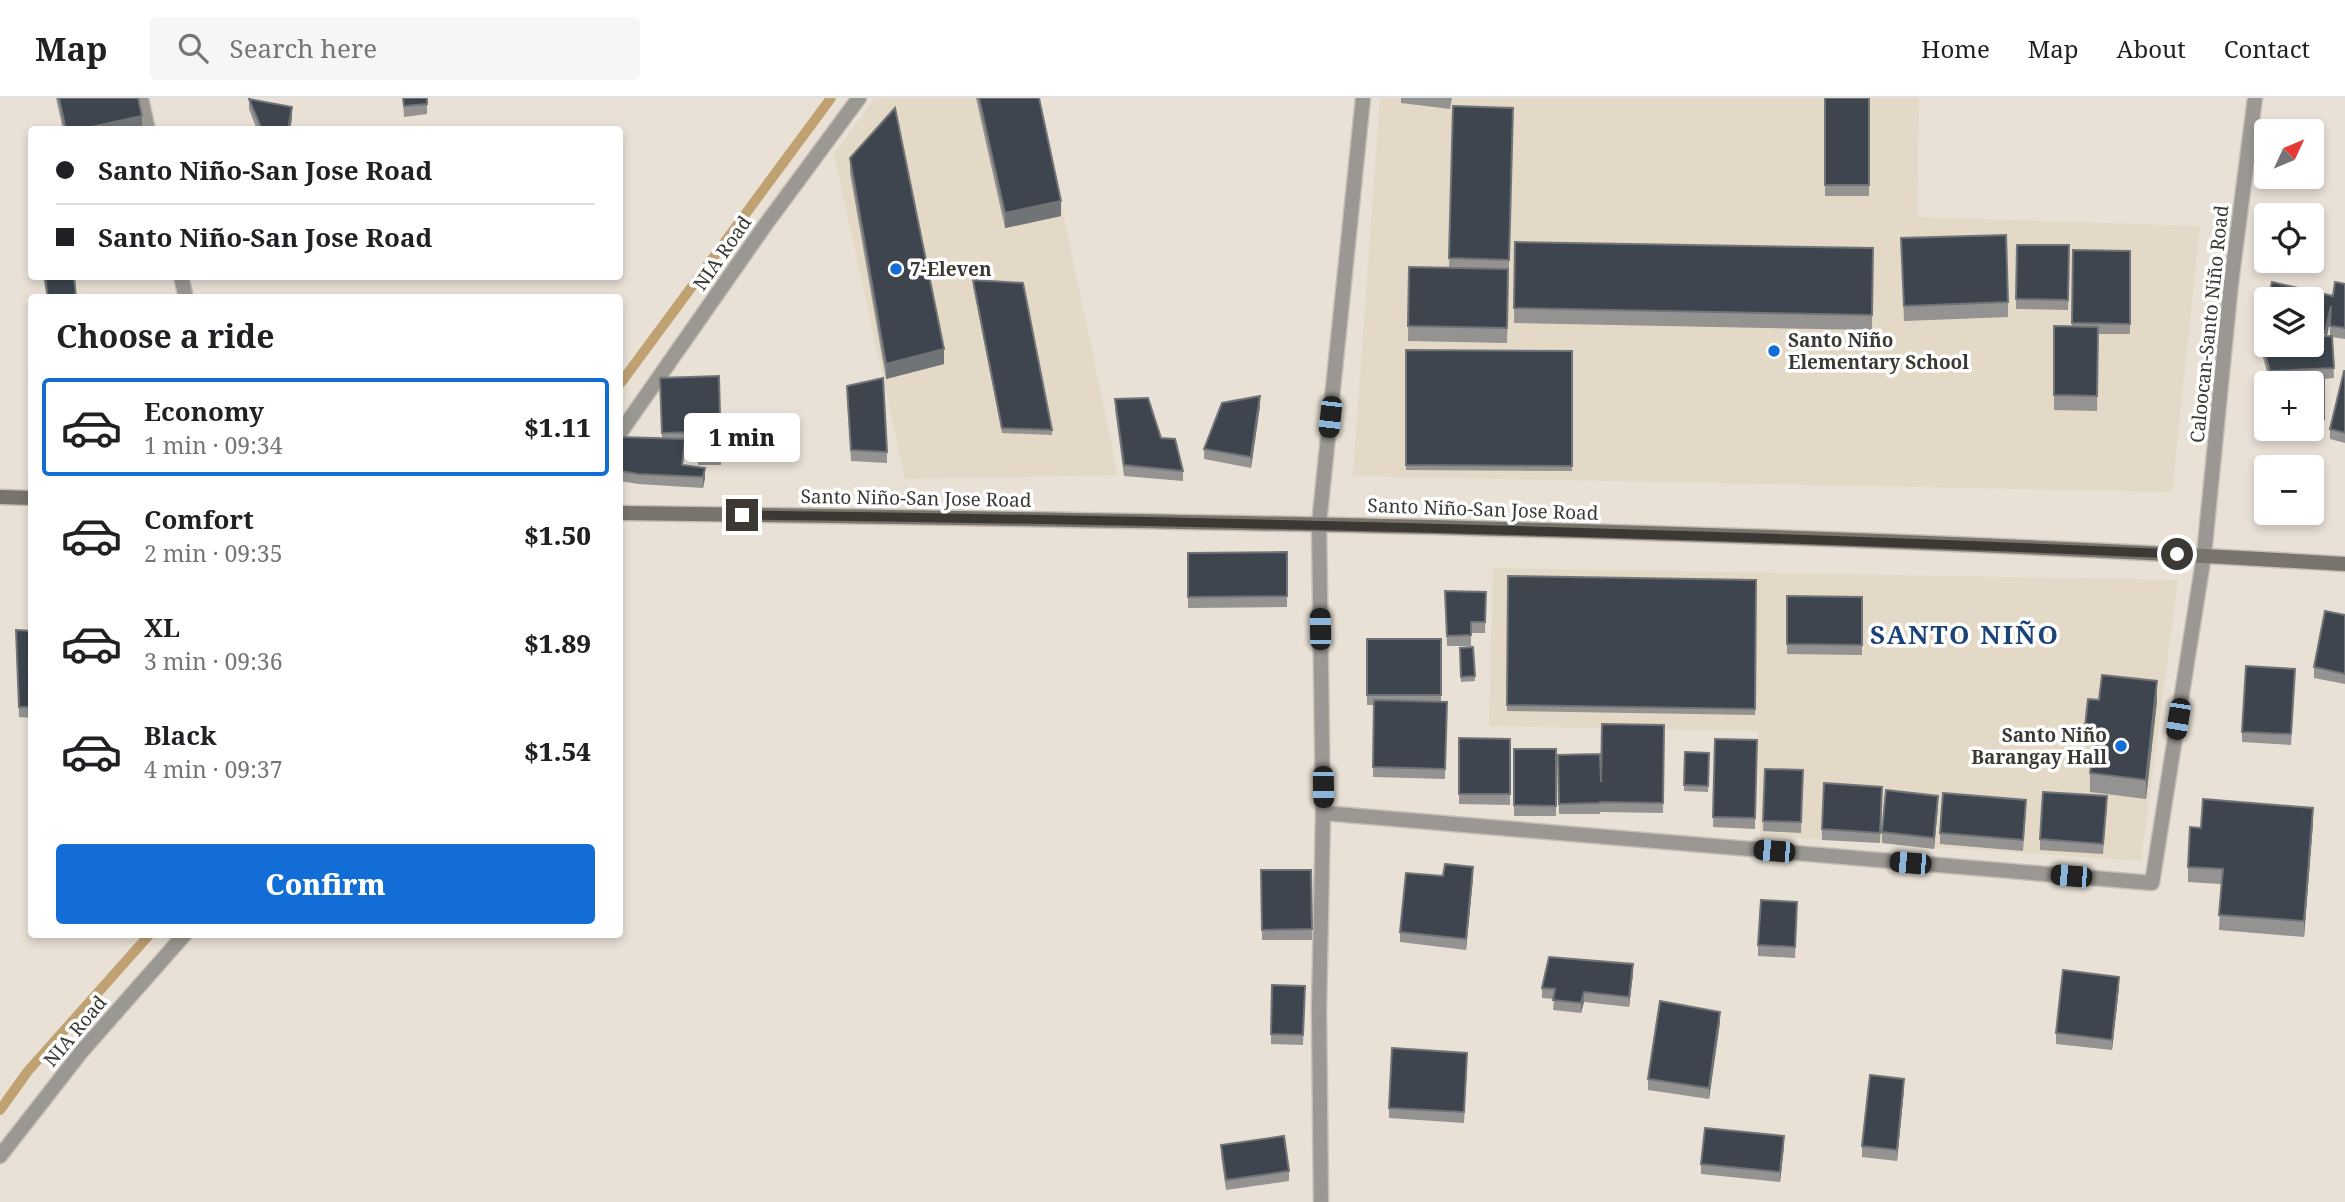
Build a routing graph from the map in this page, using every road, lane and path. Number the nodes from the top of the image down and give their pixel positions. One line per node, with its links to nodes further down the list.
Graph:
1 (141, 98): 5 (street)
2 (859, 98): 6 (street, NIA Road)
3 (1363, 98): 10 (street)
4 (2255, 98): 11 (street, Caloocan-Santo Niño Road)
5 (147, 126)
6 (623, 429)
7 (0, 497): 8 (main road)
8 (28, 498)
9 (623, 513): 10 (main road, Santo Niño-San Jose Road)
10 (1319, 524): 11 (main road, Santo Niño-San Jose Road); 13 (street)
11 (2204, 555): 12 (main road, Santo Niño-San Jose Road); 13 (street, Caloocan-Santo Niño Road)
12 (2345, 564)
13 (1323, 813): 16 (street)
14 (181, 938): 15 (street, NIA Road)
15 (0, 1156)
16 (1321, 1202)

